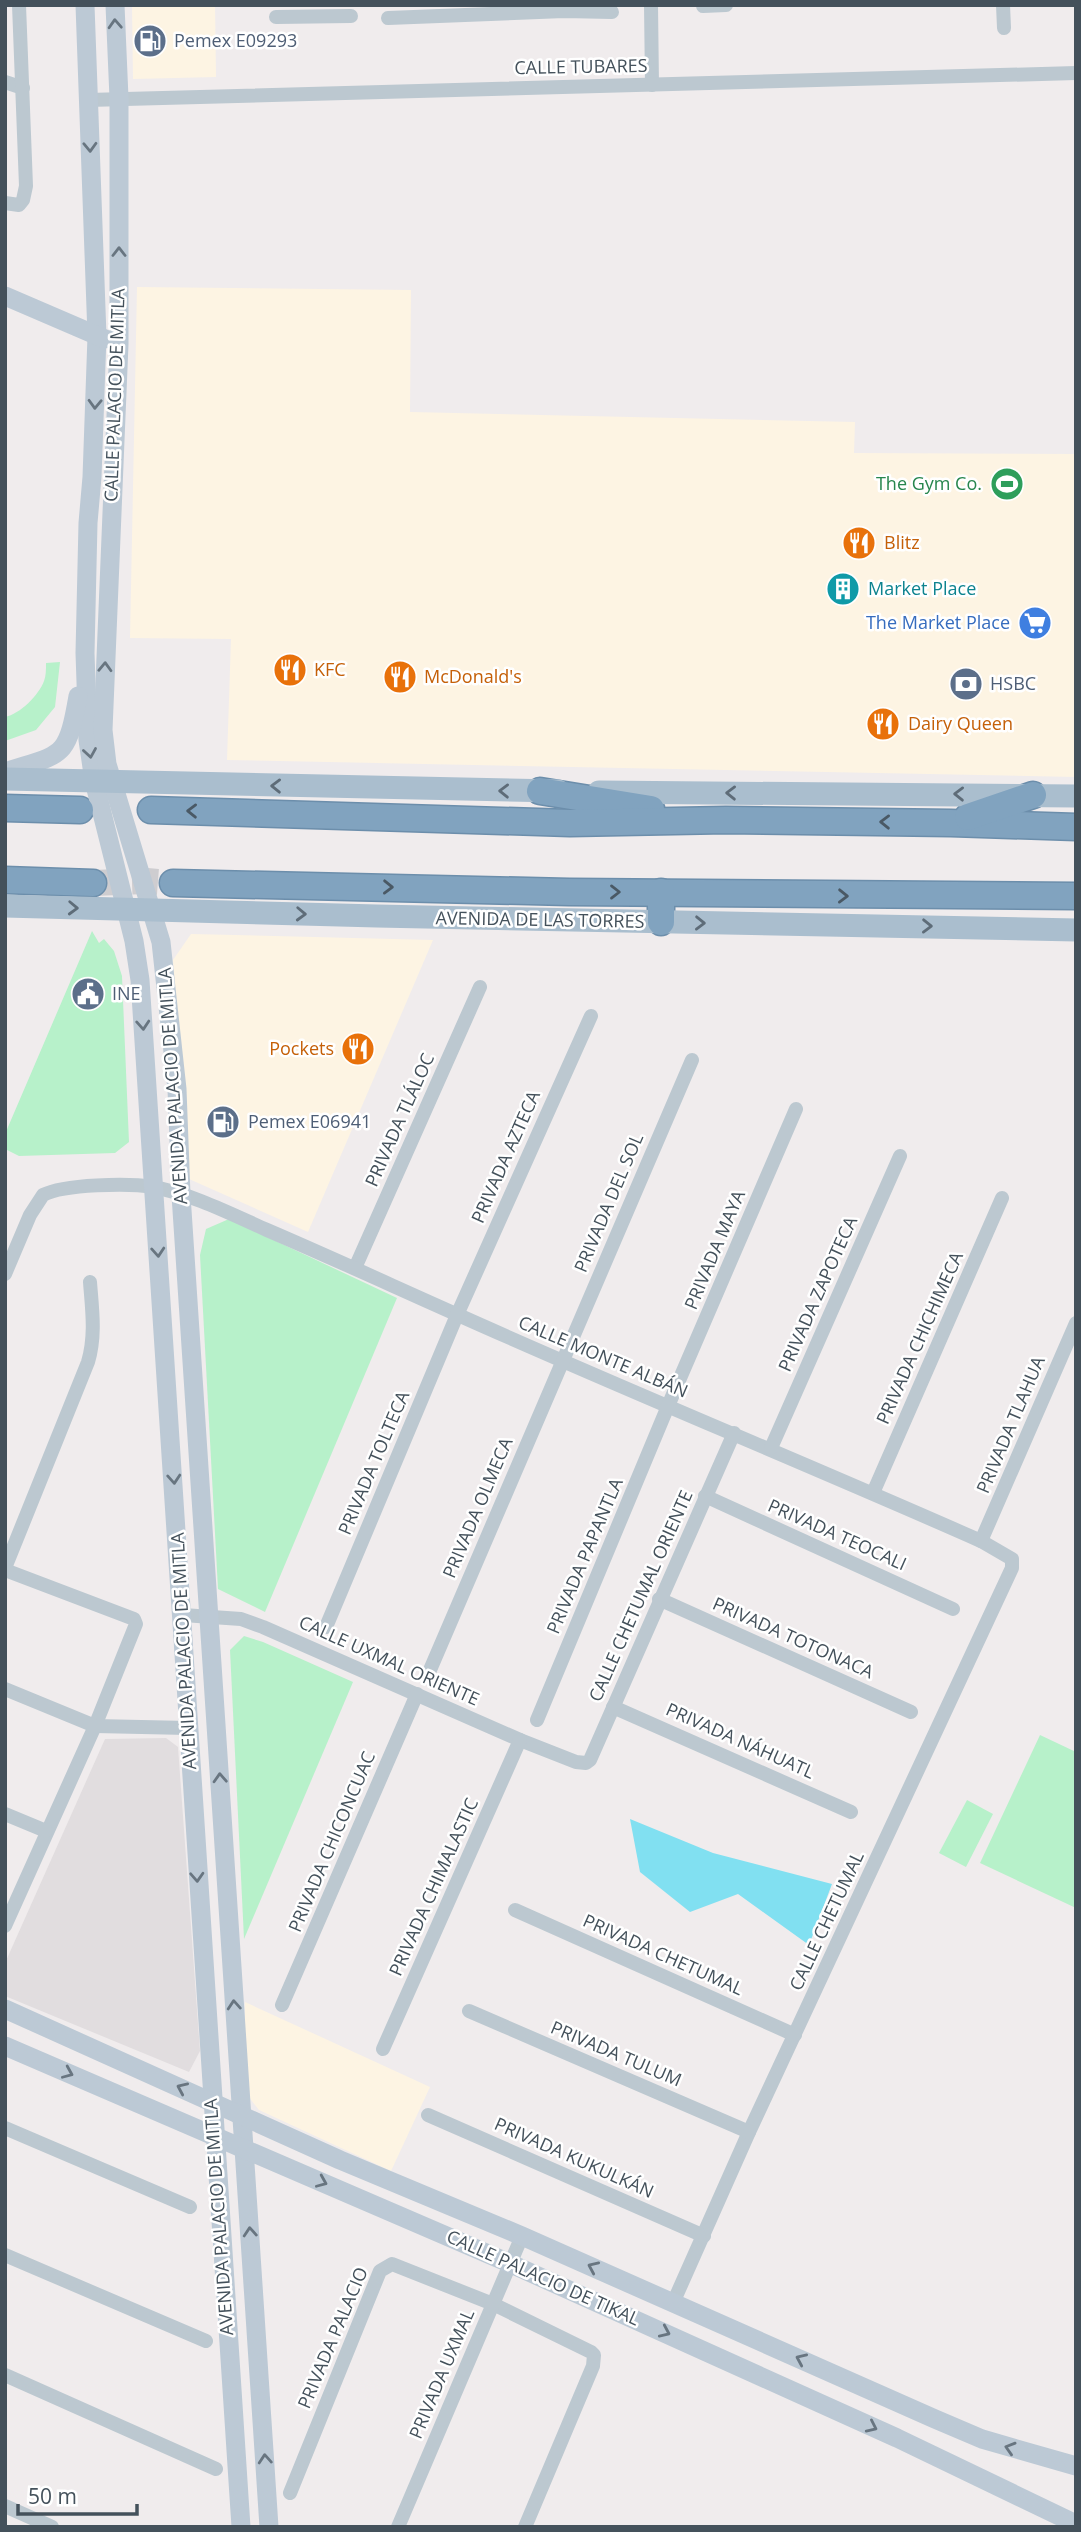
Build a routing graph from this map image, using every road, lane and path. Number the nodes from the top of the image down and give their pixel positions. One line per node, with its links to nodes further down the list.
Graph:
1 (19, 5): 19 (street)
2 (85, 5): 21 (main road, CALLE PALACIO DE MITLA)
3 (115, 5): 20 (main road, CALLE PALACIO DE MITLA, one-way to 3)
4 (651, 5): 18 (street)
5 (726, 5): 7 (street)
6 (1003, 5): 15 (street)
7 (703, 6)
8 (564, 8): 10 (street); 11 (street)
9 (311, 10): 12 (street); 13 (street)
10 (424, 11): 14 (street)
11 (612, 12)
12 (351, 16)
13 (276, 18)
14 (388, 18)
15 (1004, 29)
16 (1076, 73): 18 (street, CALLE TUBARES)
17 (5, 82): 19 (street)
18 (652, 85): 20 (street, CALLE TUBARES)
19 (23, 88): 22 (street)
20 (119, 99): 21 (street, CALLE TUBARES); 25 (main road, CALLE PALACIO DE MITLA, one-way to 20)
21 (88, 100): 24 (main road, CALLE PALACIO DE MITLA, one-way to 24)
22 (12, 204)
23 (5, 296): 24 (main road)
24 (97, 336): 25 (main road); 26 (main road, CALLE PALACIO DE MITLA, one-way to 26)
25 (119, 344): 29 (main road, CALLE PALACIO DE MITLA, one-way to 25)
26 (85, 653): 27 (main road); 29 (main road, CALLE PALACIO DE MITLA, one-way to 29)
27 (5, 772)
28 (5, 779): 29 (main road)
29 (104, 782): 30 (main road, one-way to 29); 45 (main road, AVENIDA PALACIO DE MITLA); 46 (main road, AVENIDA PALACIO DE MITLA)
30 (540, 791): 31 (main road, one-way to 30); 36 (highway)
31 (1033, 795): 32 (main road); 37 (highway)
32 (1076, 796)
33 (5, 808): 34 (highway)
34 (80, 810)
35 (151, 810): 36 (highway, one-way to 35)
36 (726, 820): 37 (highway, one-way to 36)
37 (951, 823): 38 (highway)
38 (1076, 827)
39 (5, 880): 40 (highway)
40 (93, 883)
41 (173, 883): 42 (highway, AVENIDA DE LAS TORRES, one-way to 42)
42 (662, 892): 43 (highway, AVENIDA DE LAS TORRES, one-way to 43); 47 (highway)
43 (1075, 896)
44 (5, 906): 45 (main road, AVENIDA DE LAS TORRES, one-way to 45)
45 (125, 909): 46 (main road, AVENIDA DE LAS TORRES); 54 (main road, AVENIDA PALACIO DE MITLA, one-way to 54)
46 (151, 909): 47 (main road, AVENIDA DE LAS TORRES, one-way to 47); 55 (main road, AVENIDA PALACIO DE MITLA)
47 (661, 922): 48 (main road, AVENIDA DE LAS TORRES, one-way to 48)
48 (1076, 930)
49 (480, 987): 57 (street, PRIVADA TLÁLOC)
50 (591, 1016): 60 (street, PRIVADA AZTECA)
51 (691, 1060): 62 (street, PRIVADA DEL SOL)
52 (796, 1109): 63 (street, PRIVADA MAYA)
53 (900, 1156): 65 (street, PRIVADA ZAPOTECA)
54 (154, 1187): 55 (street); 58 (street); 73 (main road, AVENIDA PALACIO DE MITLA, one-way to 73)
55 (181, 1195): 57 (street, CALLE MONTE ALBÁN); 74 (main road, AVENIDA PALACIO DE MITLA)
56 (1002, 1198): 66 (street, PRIVADA CHICHIMECA)
57 (355, 1268): 60 (street, CALLE MONTE ALBÁN)
58 (5, 1274)
59 (90, 1282): 70 (street)
60 (457, 1315): 62 (street, CALLE MONTE ALBÁN); 75 (street, PRIVADA TOLTECA)
61 (1076, 1323): 68 (street, PRIVADA TLAHUA)
62 (562, 1361): 63 (street, CALLE MONTE ALBÁN); 76 (street, PRIVADA OLMECA)
63 (668, 1406): 64 (street, CALLE MONTE ALBÁN); 81 (street, PRIVADA PAPANTLA)
64 (734, 1433): 65 (street, CALLE MONTE ALBÁN); 67 (street, CALLE CHETUMAL ORIENTE)
65 (771, 1448): 66 (street, CALLE MONTE ALBÁN)
66 (873, 1493): 68 (street, CALLE MONTE ALBÁN)
67 (705, 1496): 71 (street, CALLE CHETUMAL ORIENTE); 72 (street, PRIVADA TEOCALI)
68 (981, 1541): 69 (street, CALLE MONTE ALBÁN)
69 (1009, 1555): 94 (street, CALLE CHETUMAL)
70 (5, 1569): 82 (street)
71 (659, 1600): 79 (street, CALLE CHETUMAL ORIENTE); 80 (street, PRIVADA TOTONACA)
72 (953, 1609)
73 (183, 1615): 74 (street, CALLE UXMAL ORIENTE); 83 (main road, AVENIDA PALACIO DE MITLA)
74 (210, 1616): 78 (street, CALLE UXMAL ORIENTE); 99 (main road, AVENIDA PALACIO DE MITLA, one-way to 74)
75 (326, 1627)
76 (430, 1670)
77 (5, 1689): 82 (street)
78 (417, 1694): 84 (street, CALLE UXMAL ORIENTE); 91 (street, PRIVADA CHICONCUAC)
79 (614, 1707): 85 (street, CALLE CHETUMAL ORIENTE); 86 (street, PRIVADA NÁHUATL)
80 (911, 1712)
81 (537, 1720)
82 (94, 1726): 83 (street); 88 (street)
83 (188, 1727): 97 (main road, AVENIDA PALACIO DE MITLA, one-way to 97)
84 (520, 1740): 85 (street, CALLE UXMAL ORIENTE); 96 (street, PRIVADA CHIMALASTIC)
85 (576, 1762)
86 (851, 1812)
87 (5, 1814): 88 (street)
88 (46, 1831): 90 (street)
89 (515, 1910): 94 (street, PRIVADA CHETUMAL)
90 (5, 1926)
91 (282, 2005)
92 (5, 2009): 97 (main road, CALLE PALACIO DE TIKAL, one-way to 92)
93 (468, 2011): 101 (street, PRIVADA TULUM)
94 (795, 2035): 101 (street, CALLE CHETUMAL)
95 (5, 2046): 102 (main road, CALLE PALACIO DE TIKAL, one-way to 102)
96 (383, 2049)
97 (211, 2101): 99 (main road, CALLE PALACIO DE TIKAL); 102 (main road, AVENIDA PALACIO DE MITLA)
98 (428, 2115): 106 (street, PRIVADA KUKULKÁN)
99 (243, 2117): 103 (main road, AVENIDA PALACIO DE MITLA); 105 (main road, CALLE PALACIO DE TIKAL)
100 (5, 2128): 104 (street)
101 (749, 2132): 106 (street, CALLE CHETUMAL)
102 (212, 2135): 103 (main road, CALLE PALACIO DE TIKAL); 119 (main road, AVENIDA PALACIO DE MITLA)
103 (245, 2150): 108 (main road, CALLE PALACIO DE TIKAL, one-way to 108); 120 (main road, AVENIDA PALACIO DE MITLA, one-way to 103)
104 (190, 2207)
105 (522, 2236): 108 (street, PRIVADA UXMAL); 109 (main road, CALLE PALACIO DE TIKAL, one-way to 105)
106 (704, 2236): 109 (street, CALLE CHETUMAL)
107 (5, 2255): 111 (street)
108 (509, 2263): 110 (street, PRIVADA UXMAL); 117 (main road, CALLE PALACIO DE TIKAL, one-way to 117)
109 (673, 2303): 113 (main road, CALLE PALACIO DE TIKAL, one-way to 109)
110 (493, 2304): 115 (street, PRIVADA PALACIO); 121 (street, PRIVADA UXMAL); 122 (street)
111 (206, 2342)
112 (5, 2375): 114 (street)
113 (1076, 2466)
114 (216, 2469)
115 (290, 2493)
116 (5, 2506): 118 (street)
117 (1076, 2524)
118 (52, 2527)
119 (241, 2527)
120 (269, 2527)
121 (398, 2527)
122 (525, 2527)

